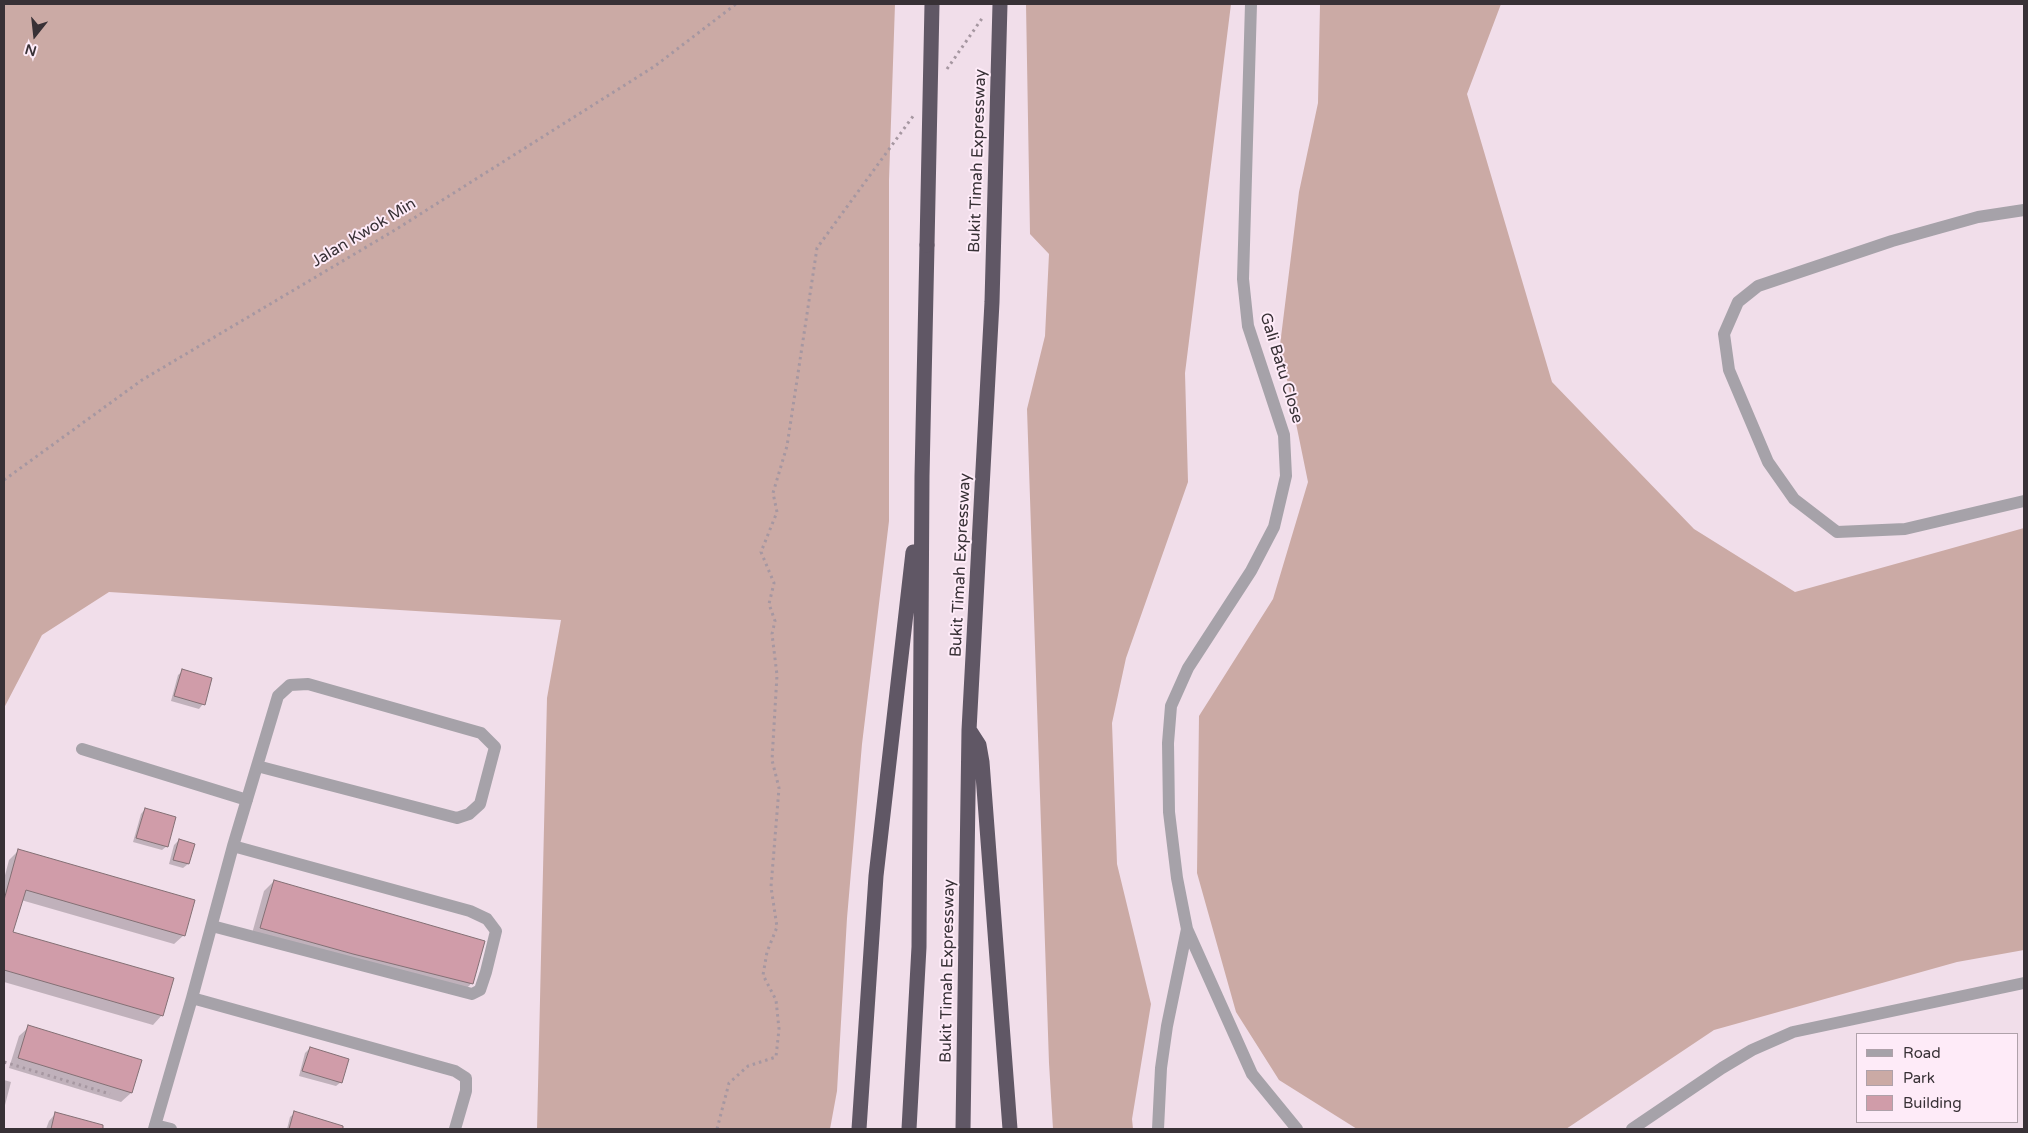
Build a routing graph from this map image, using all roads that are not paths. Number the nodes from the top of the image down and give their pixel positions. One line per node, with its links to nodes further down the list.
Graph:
1 (932, 4): 5 (highway, Bukit Timah Expressway, bridge)
2 (1000, 4): 7 (highway, Bukit Timah Expressway)
3 (1251, 4): 13 (street, Gali Batu Close)
4 (2024, 210): 6 (street)
5 (922, 476): 19 (highway); 20 (highway, Bukit Timah Expressway)
6 (2024, 501)
7 (970, 730): 21 (highway, Bukit Timah Expressway); 22 (highway)
8 (82, 749): 10 (street)
9 (257, 766): 9 (street); 10 (street)
10 (247, 800): 11 (street)
11 (234, 846): 12 (street); 12 (street)
12 (212, 926): 15 (street)
13 (1188, 929): 23 (street); 24 (street)
14 (2024, 983): 25 (street)
15 (192, 998): 16 (street); 18 (street)
16 (154, 1127): 17 (street)
17 (171, 1129)
18 (455, 1129)
19 (859, 1129)
20 (909, 1129)
21 (963, 1129)
22 (1010, 1129)
23 (1158, 1129)
24 (1297, 1129)
25 (1632, 1129)

